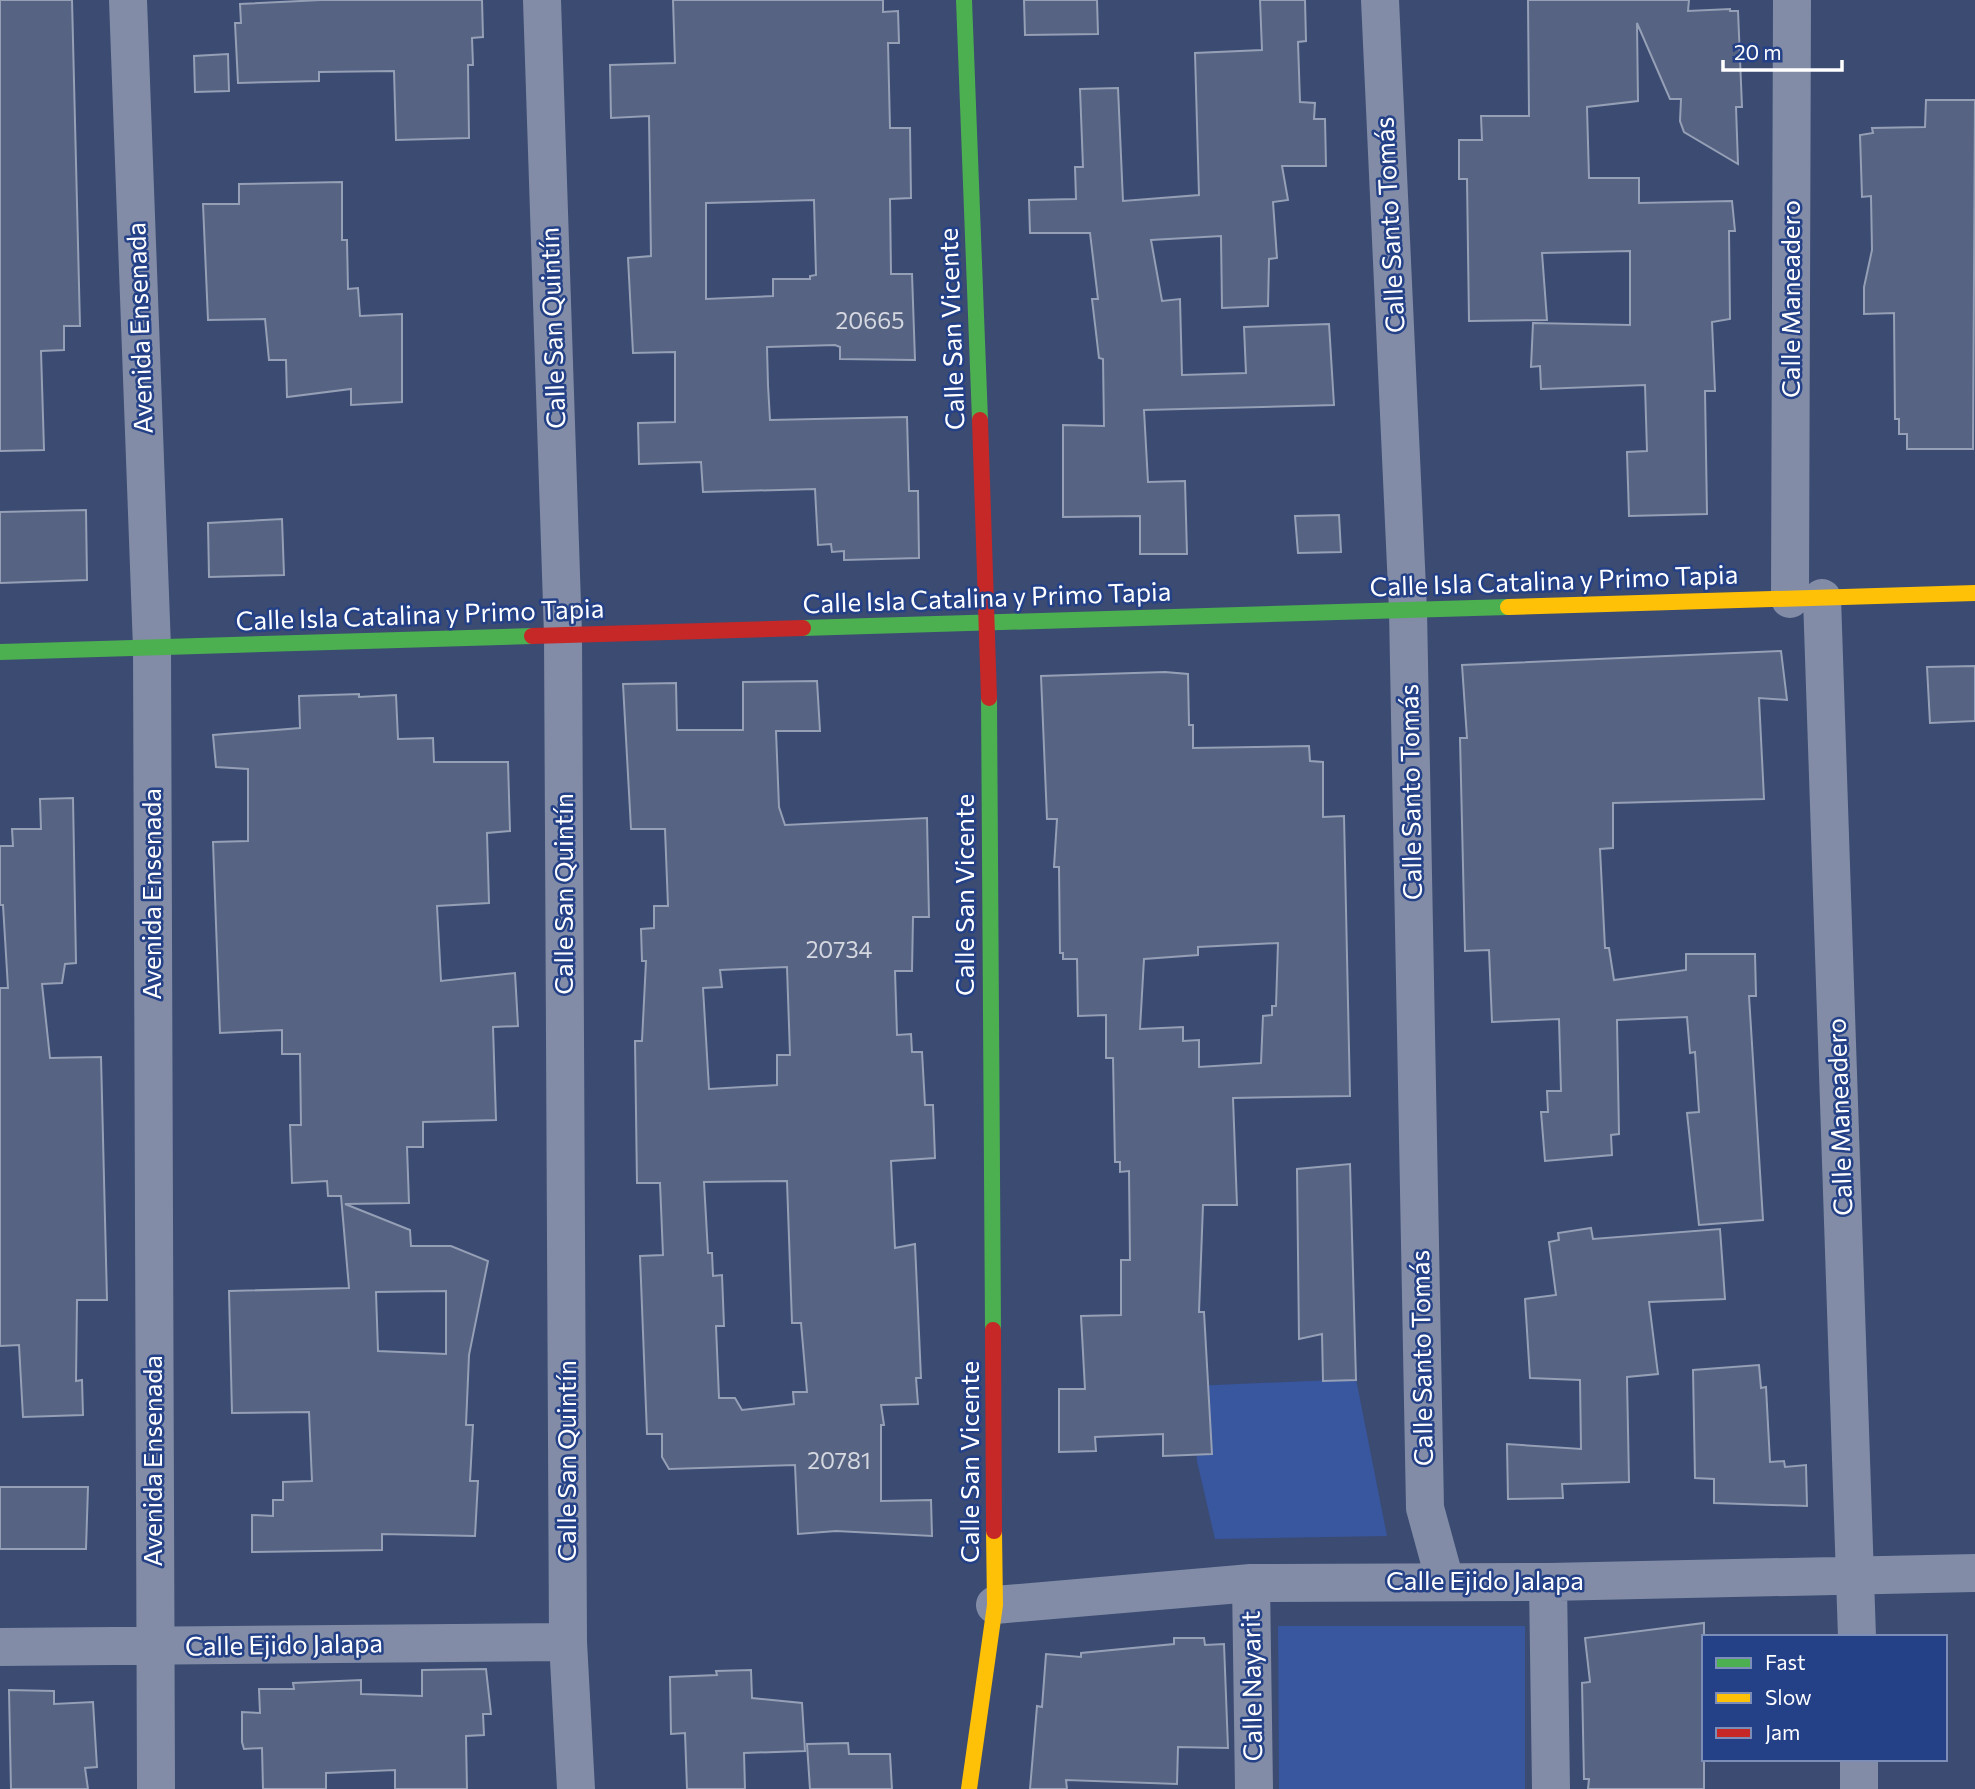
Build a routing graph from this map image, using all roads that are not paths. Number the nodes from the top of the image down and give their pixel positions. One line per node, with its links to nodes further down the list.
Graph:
1 (128, 0): 11 (street, Avenida Ensenada)
2 (542, 0): 10 (street, Calle San Quintín)
3 (964, 0): 9 (street, Calle San Vicente)
4 (1380, 0): 8 (street, Calle Santo Tomás)
5 (1792, 0): 7 (street, Calle Maneadero)
6 (1975, 593): 7 (street, Calle Isla Catalina y Primo Tapia)
7 (1806, 598): 8 (street, Calle Isla Catalina y Primo Tapia); 14 (street, Calle Maneadero)
8 (1408, 610): 9 (street, Calle Isla Catalina y Primo Tapia); 15 (street, Calle Santo Tomás)
9 (988, 623): 10 (street, Calle Isla Catalina y Primo Tapia); 18 (street, Calle San Vicente)
10 (563, 635): 11 (street, Calle Isla Catalina y Primo Tapia); 20 (street, Calle San Quintín)
11 (152, 648): 12 (street, Calle Isla Catalina y Primo Tapia); 21 (street, Avenida Ensenada)
12 (0, 652)
13 (1975, 1573): 14 (street, Calle Ejido Jalapa)
14 (1856, 1576): 16 (street, Calle Ejido Jalapa); 19 (street, Calle Maneadero)
15 (1445, 1581): 16 (street, Calle Ejido Jalapa); 17 (street, Calle Ejido Jalapa)
16 (1548, 1581): 28 (street)
17 (1251, 1583): 18 (street, Calle Ejido Jalapa); 27 (street, Calle Nayarit)
18 (995, 1605): 26 (street, Calle San Vicente)
19 (1857, 1635)
20 (568, 1642): 21 (street, Calle Ejido Jalapa); 25 (street, Calle San Quintín)
21 (153, 1646): 22 (street, Calle Ejido Jalapa); 24 (street, Avenida Ensenada)
22 (0, 1647)
23 (1859, 1761): 29 (street)
24 (156, 1789)
25 (576, 1789)
26 (969, 1789)
27 (1254, 1789)
28 (1551, 1789)
29 (1859, 1789)

